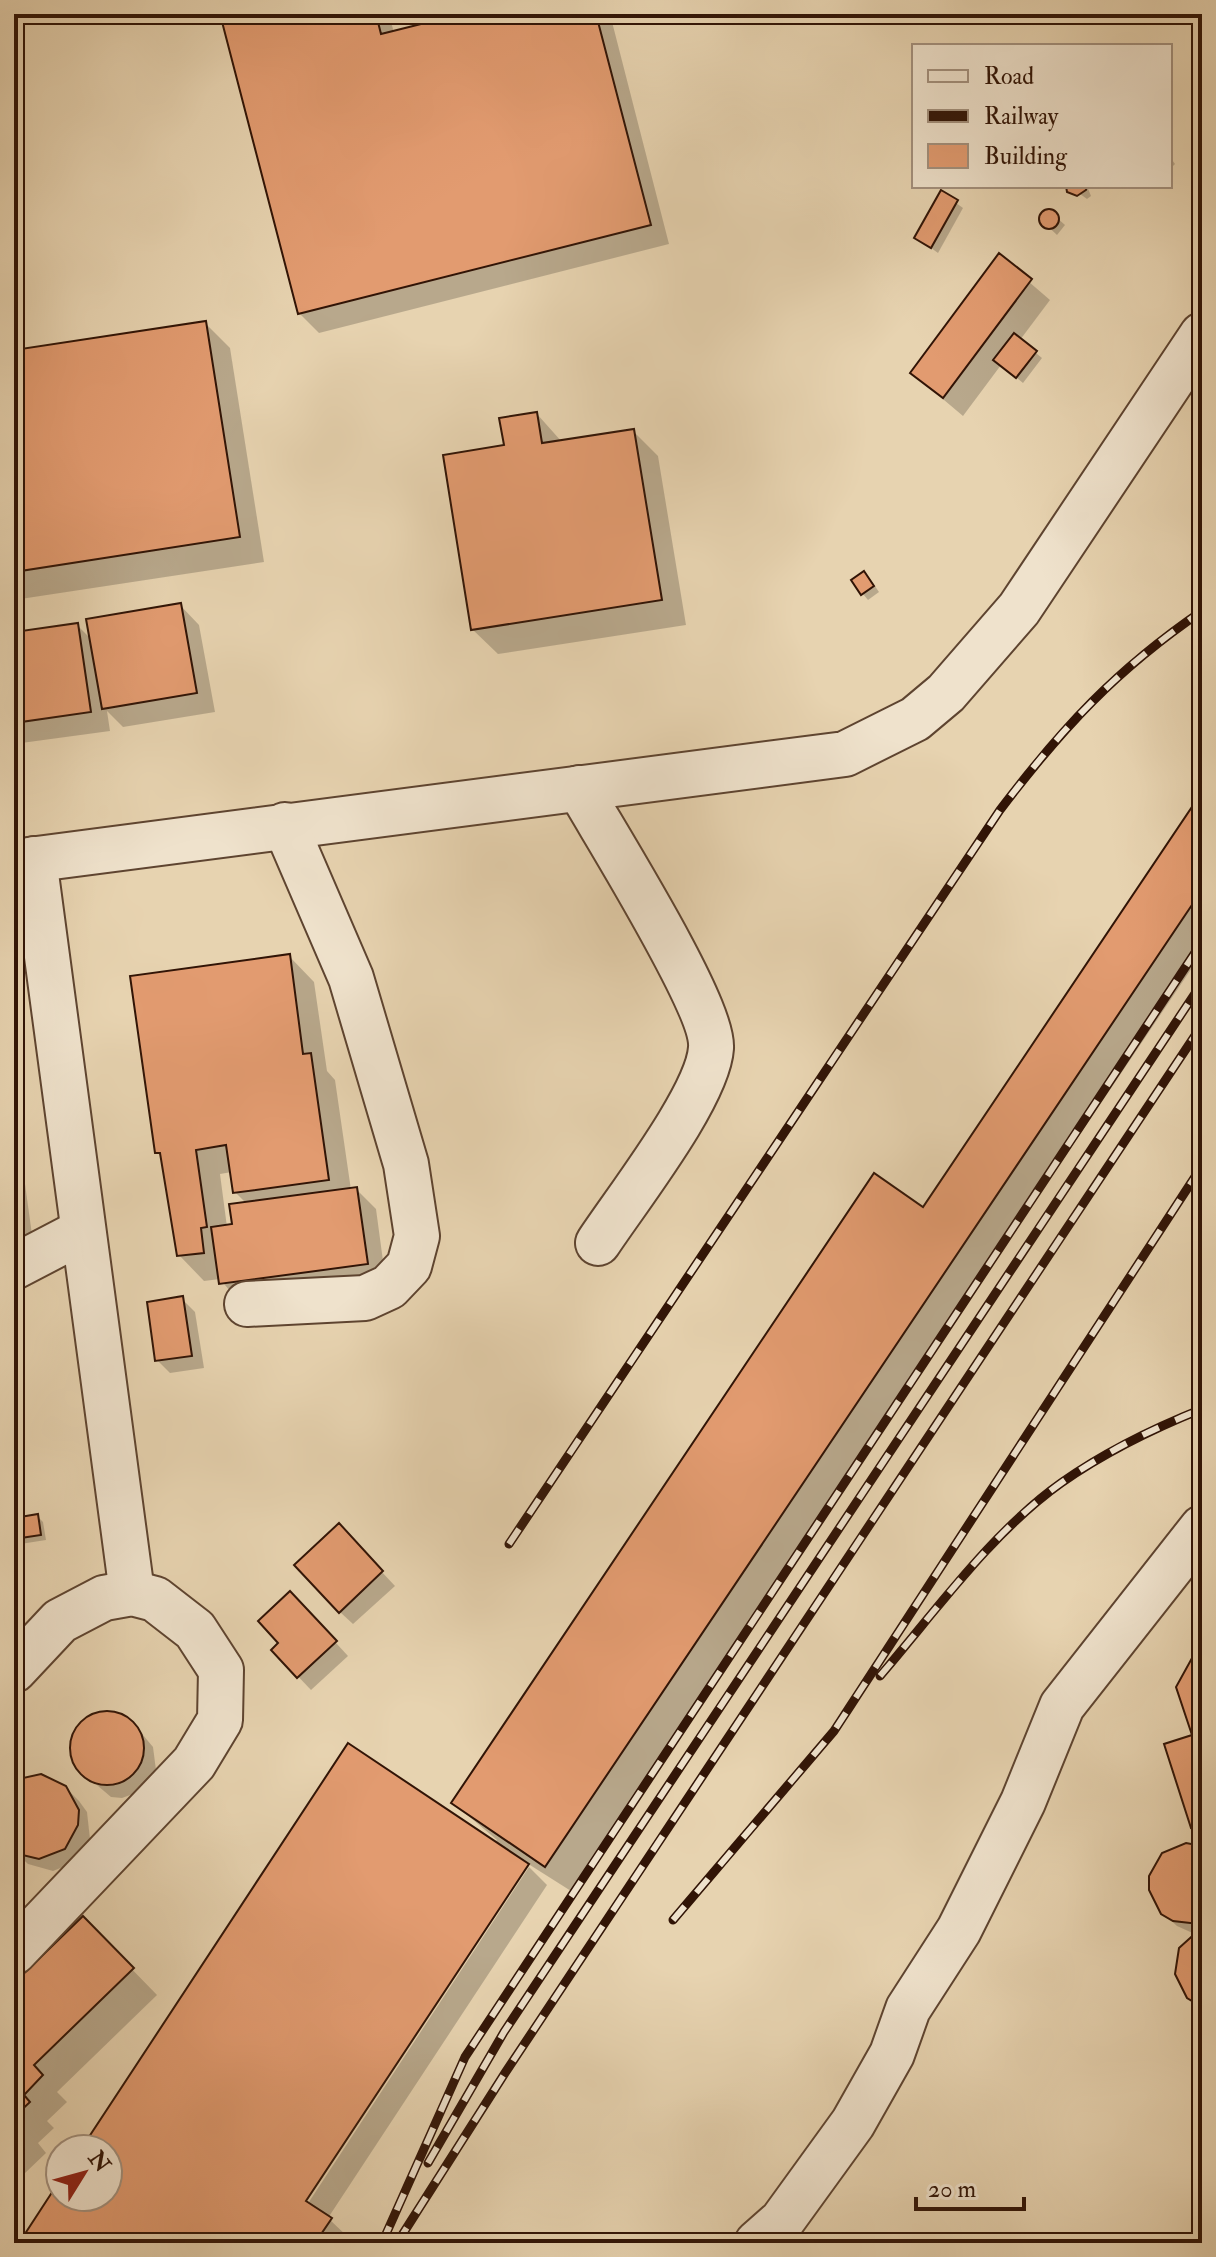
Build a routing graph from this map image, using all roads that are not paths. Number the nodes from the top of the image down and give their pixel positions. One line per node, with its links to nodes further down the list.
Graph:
1 (1202, 335): 2 (street)
2 (579, 788): 3 (street); 6 (street)
3 (285, 825): 4 (street); 8 (street)
4 (24, 860): 5 (street)
5 (83, 1231): 7 (street); 10 (street)
6 (598, 1243)
7 (14, 1267)
8 (247, 1304)
9 (1202, 1528): 13 (street)
10 (132, 1593): 11 (street); 12 (street)
11 (14, 1670)
12 (14, 1952)
13 (757, 2243)

